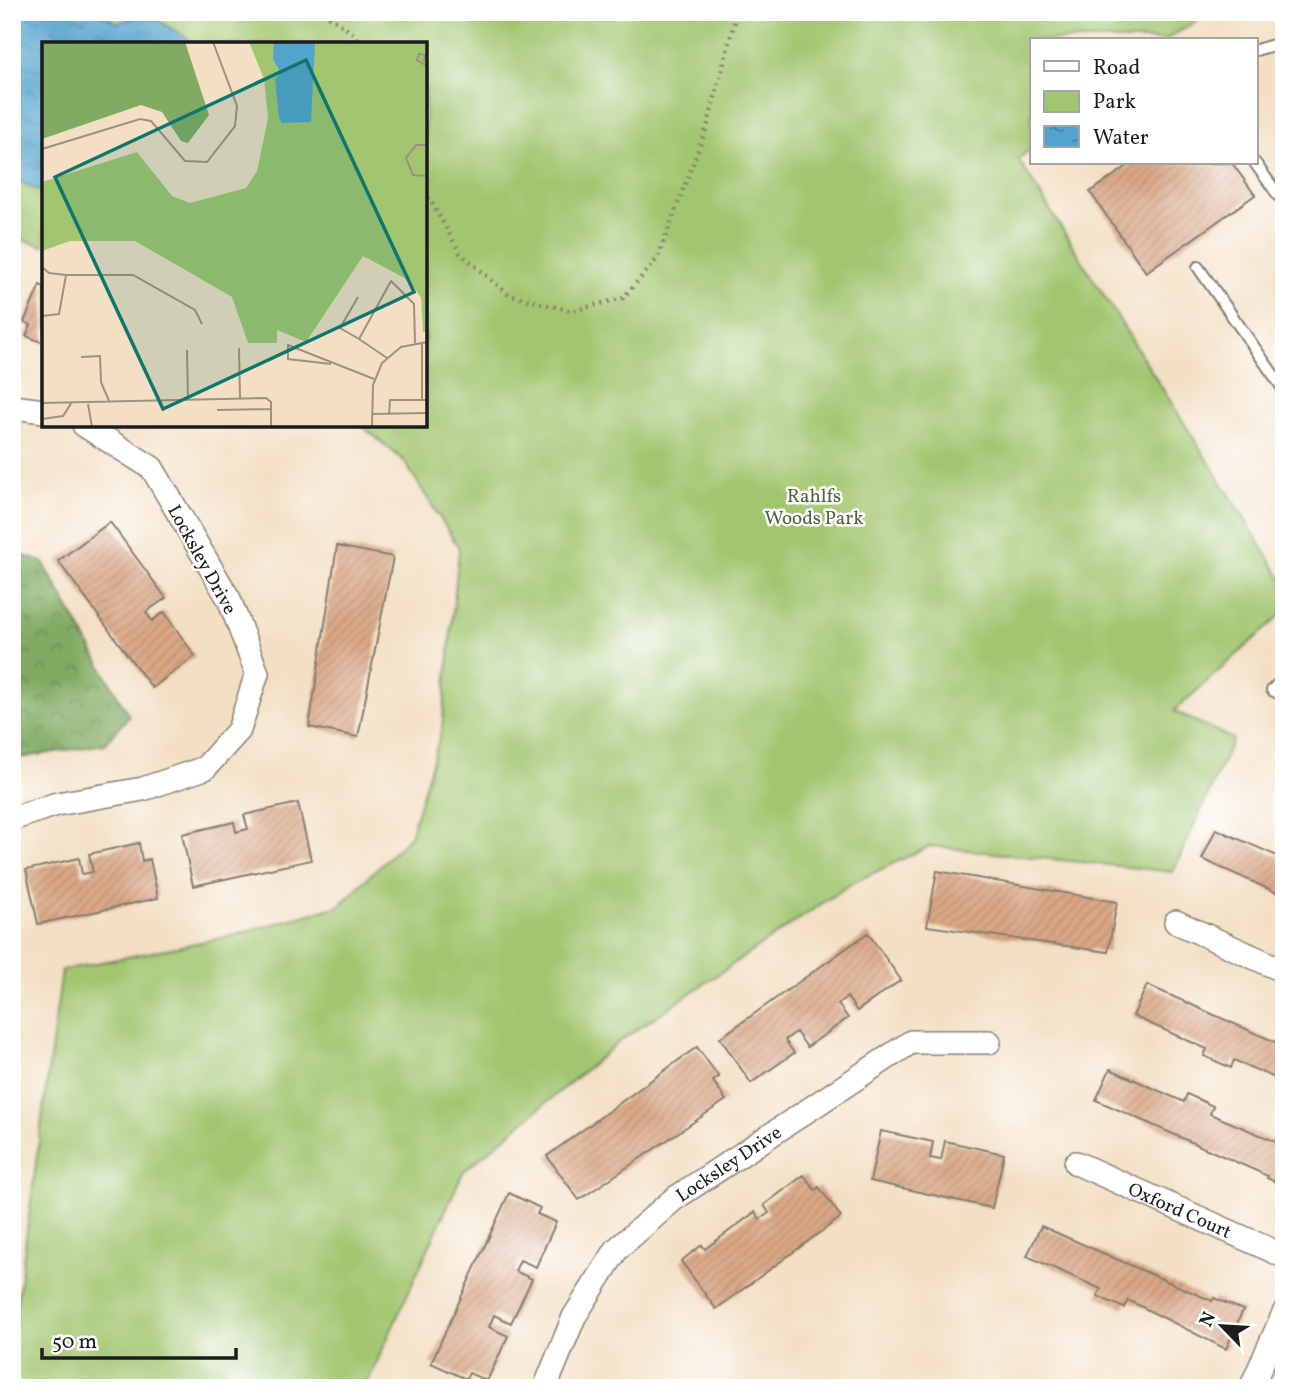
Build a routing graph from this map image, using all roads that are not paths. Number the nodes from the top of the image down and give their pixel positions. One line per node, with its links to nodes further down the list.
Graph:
1 (1284, 42): 2 (lane)
2 (1258, 49)
3 (1256, 164): 4 (lane)
4 (1284, 203)
5 (1198, 267): 6 (lane)
6 (1284, 390)
7 (12, 408): 8 (street)
8 (42, 411)
9 (87, 427): 12 (street, Locksley Drive)
10 (1284, 678): 11 (lane)
11 (1284, 696)
12 (12, 819)
13 (1176, 922): 14 (street)
14 (1284, 971)
15 (989, 1042): 19 (street, Locksley Drive)
16 (1076, 1163): 17 (street, Oxford Court)
17 (1284, 1256)
18 (1284, 1313): 20 (street)
19 (545, 1388)
20 (1251, 1388)

